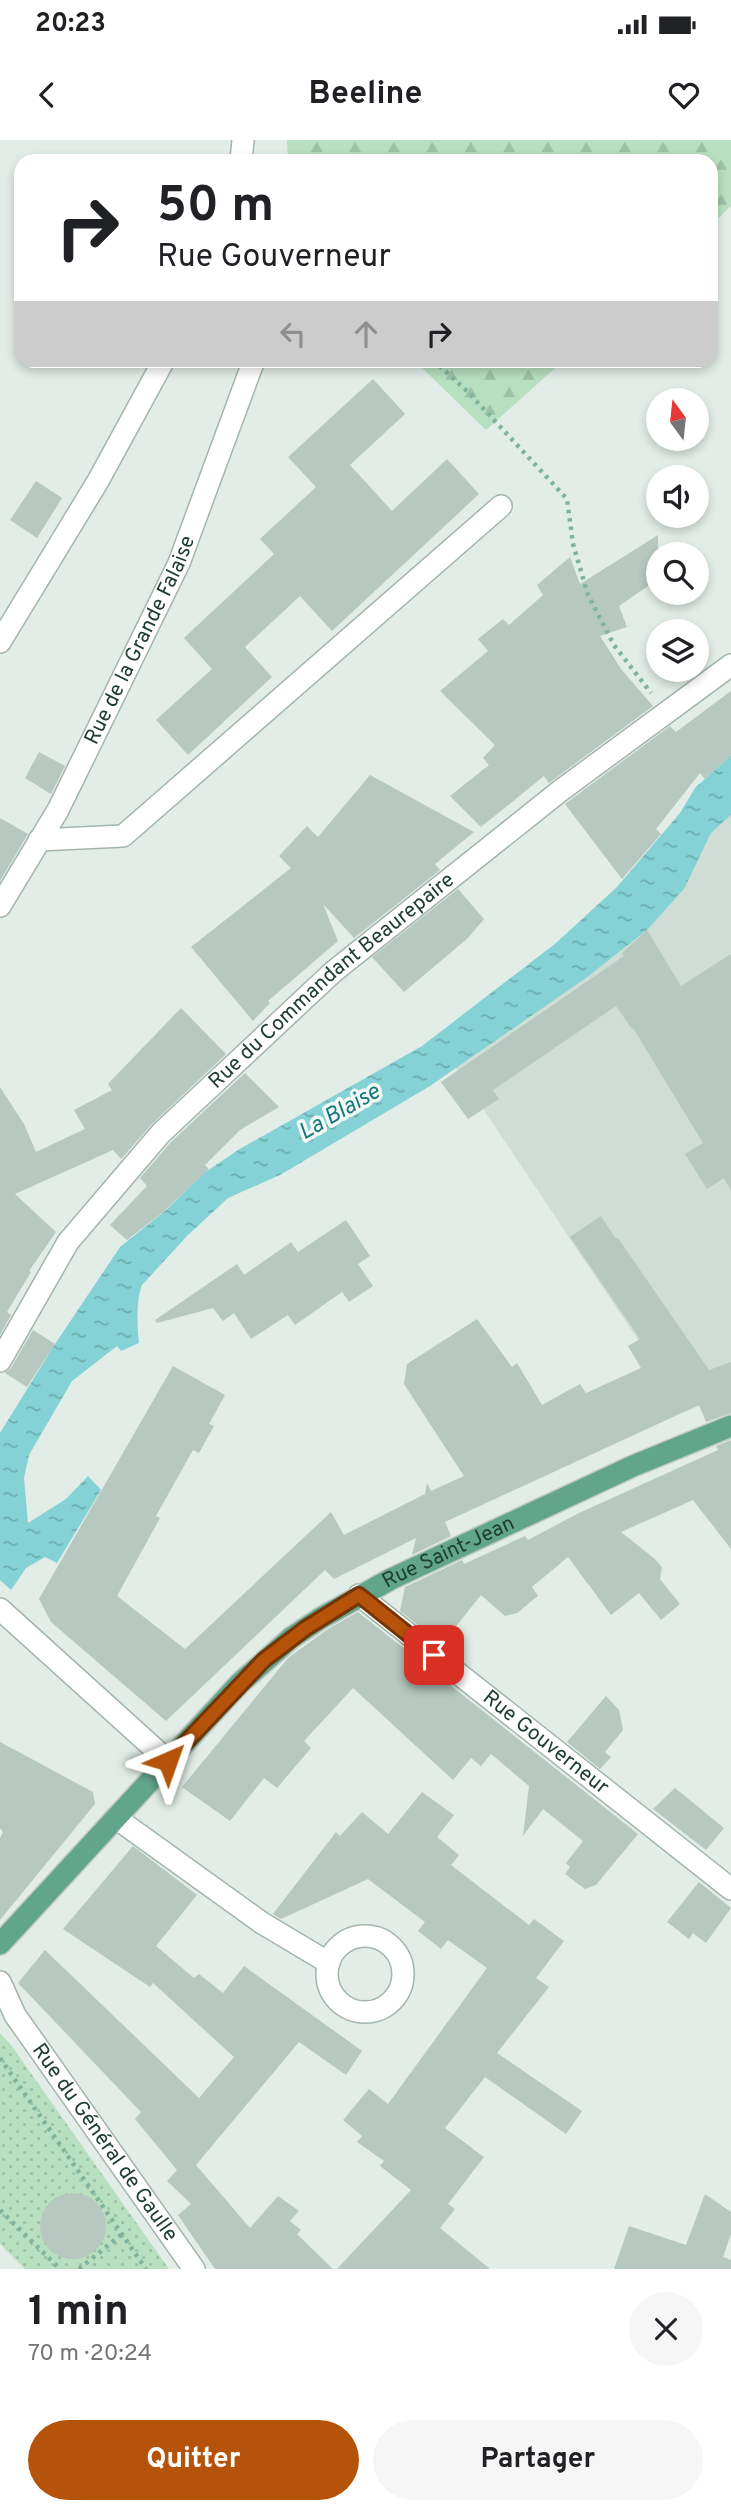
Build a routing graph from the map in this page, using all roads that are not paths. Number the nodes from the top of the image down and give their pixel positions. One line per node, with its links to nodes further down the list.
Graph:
1 (160, 368): 4 (street)
2 (251, 368): 6 (street, Rue de la Grande Falaise)
3 (501, 506): 6 (street)
4 (0, 642)
5 (731, 666): 8 (street, Rue du Commandant Beaurepaire)
6 (39, 840): 7 (street, Rue de la Grande Falaise)
7 (0, 906)
8 (0, 1362)
9 (731, 1426): 10 (main road, Rue Saint-Jean)
10 (359, 1595): 12 (main road, Rue Saint-Jean); 14 (street, Rue Gouverneur)
11 (1, 1610): 12 (street)
12 (168, 1761): 13 (main road, Rue Saint-Jean)
13 (116, 1818): 15 (main road, Rue Saint-Jean); 16 (street)
14 (731, 1889)
15 (0, 1944)
16 (329, 1964)
17 (0, 1982): 18 (street, Rue du Général de Gaulle)
18 (8, 2013): 19 (street, Rue du Général de Gaulle)
19 (194, 2269)

